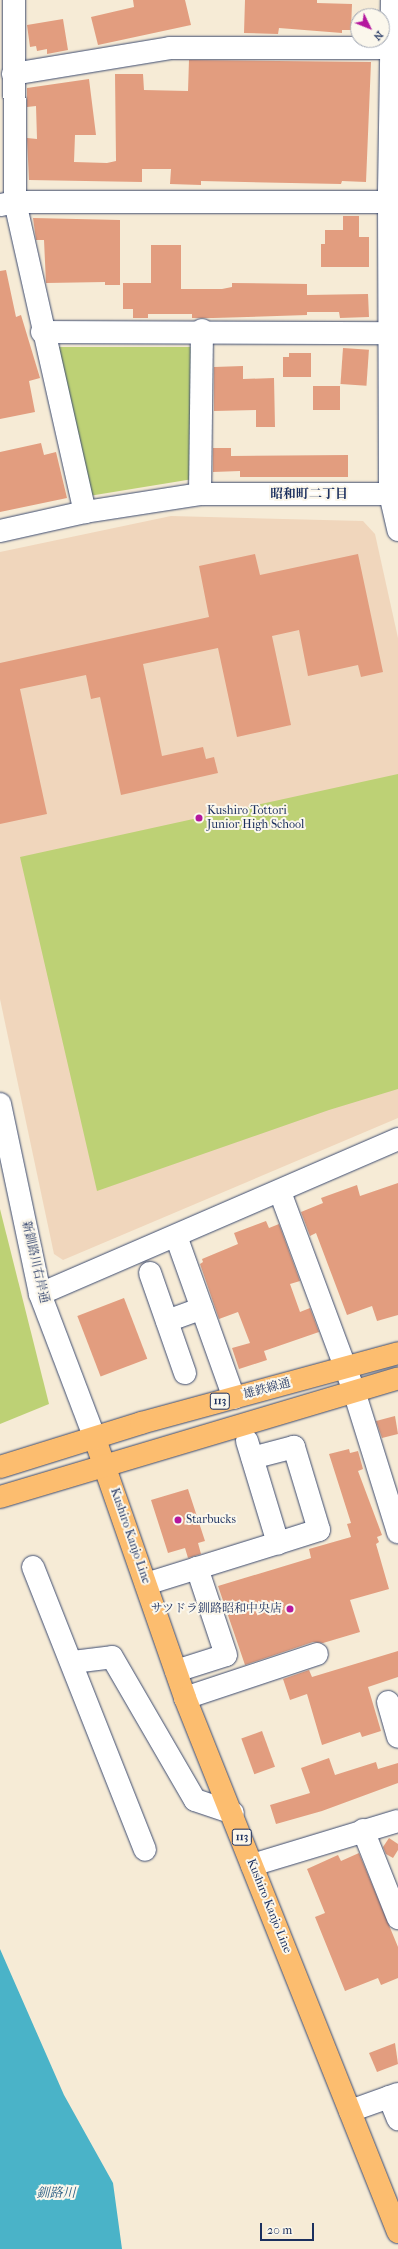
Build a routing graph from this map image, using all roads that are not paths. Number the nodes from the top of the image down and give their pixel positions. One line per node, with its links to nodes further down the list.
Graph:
1 (14, 0): 4 (street)
2 (392, 0): 3 (street)
3 (395, 48): 4 (street); 6 (street)
4 (13, 74): 5 (street)
5 (7, 109): 7 (street)
6 (393, 202): 7 (street); 10 (street)
7 (7, 204): 9 (street)
8 (202, 330): 9 (street); 10 (street); 11 (street)
9 (42, 332): 13 (street)
10 (393, 332): 12 (street)
11 (200, 494): 12 (street); 13 (street)
12 (394, 494): 14 (street)
13 (85, 512): 15 (street)
14 (398, 530)
15 (0, 532)
16 (0, 1104): 21 (street, 新釧路川右岸通)
17 (398, 1139): 18 (street)
18 (280, 1192): 19 (street); 25 (street)
19 (176, 1236): 21 (street); 22 (street)
20 (150, 1273): 23 (street)
21 (40, 1294): 30 (street, 新釧路川右岸通)
22 (202, 1308): 23 (street); 29 (street)
23 (167, 1321): 26 (street)
24 (398, 1353): 25 (main road, 雄鉄線通 / 113)
25 (345, 1368): 28 (street); 29 (main road, 雄鉄線通 / 113)
26 (185, 1373)
27 (398, 1378): 28 (main road, 113)
28 (354, 1391): 31 (main road, 113); 34 (street)
29 (234, 1398): 30 (main road, 雄鉄線通 / 113)
30 (95, 1439): 31 (main road, Kushiro Kanjo Line / 113); 32 (main road, 雄鉄線通 / 113)
31 (105, 1466): 33 (main road, 113); 38 (main road, Kushiro Kanjo Line / 113)
32 (0, 1467)
33 (0, 1497)
34 (398, 1532)
35 (278, 1543): 35 (street); 37 (street)
36 (33, 1567): 40 (street)
37 (197, 1568): 38 (street); 41 (street)
38 (146, 1584): 41 (main road, Kushiro Kanjo Line / 113)
39 (317, 1654): 42 (street)
40 (72, 1662): 45 (street); 48 (street)
41 (176, 1671): 42 (main road, Kushiro Kanjo Line / 113)
42 (185, 1698): 45 (main road, Kushiro Kanjo Line / 113)
43 (388, 1702): 44 (street)
44 (398, 1737)
45 (233, 1812): 49 (main road, Kushiro Kanjo Line / 113)
46 (398, 1821): 47 (street)
47 (363, 1830): 49 (street); 50 (street)
48 (145, 1850)
49 (252, 1865): 52 (main road, Kushiro Kanjo Line / 113)
50 (398, 1918)
51 (394, 2095): 52 (street); 53 (street)
52 (350, 2111): 54 (main road, Kushiro Kanjo Line / 113)
53 (398, 2119)
54 (398, 2232)

